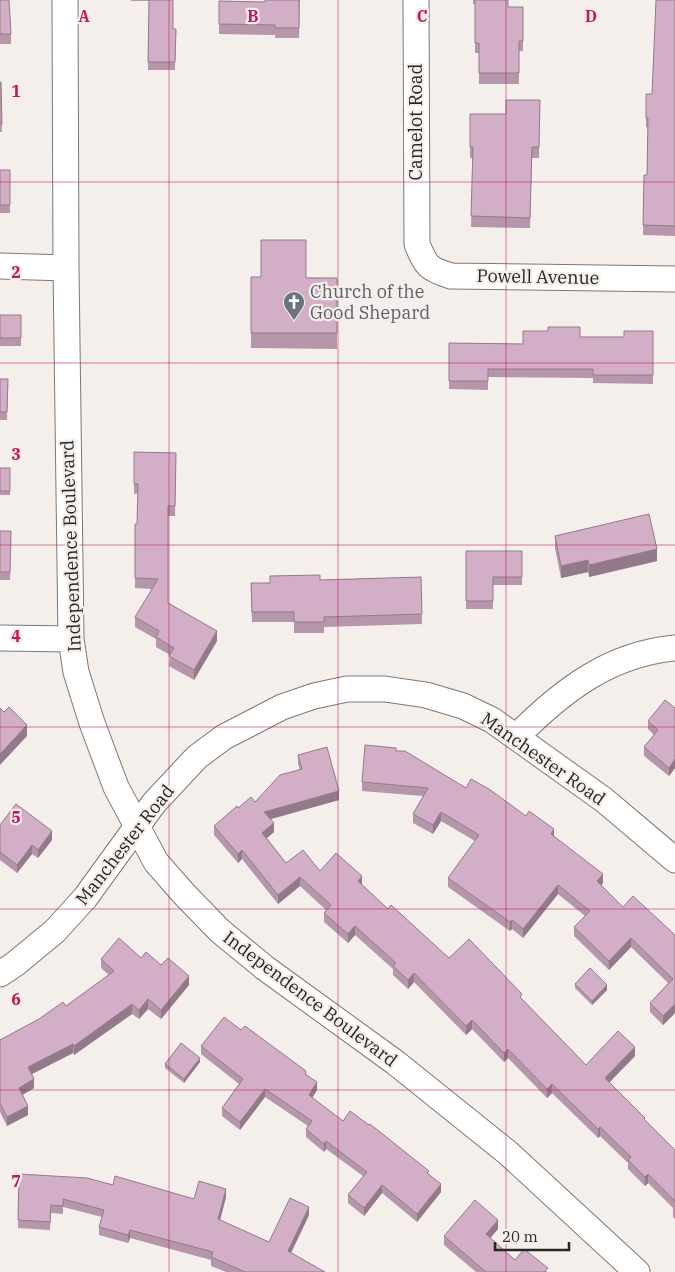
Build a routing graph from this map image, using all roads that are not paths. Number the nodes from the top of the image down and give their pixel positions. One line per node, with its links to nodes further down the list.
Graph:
1 (65, 0): 5 (street, Independence Boulevard)
2 (416, 0): 3 (street, Camelot Road)
3 (417, 244): 6 (street, Powell Avenue)
4 (0, 266): 5 (street)
5 (66, 268): 8 (street, Independence Boulevard)
6 (675, 279)
7 (0, 638): 8 (street)
8 (72, 639): 11 (street, Independence Boulevard)
9 (675, 648): 10 (street)
10 (517, 736): 11 (street, Manchester Road); 12 (street, Manchester Road)
11 (136, 827): 13 (street, Manchester Road); 14 (street, Independence Boulevard)
12 (675, 860)
13 (0, 974)
14 (637, 1272)

